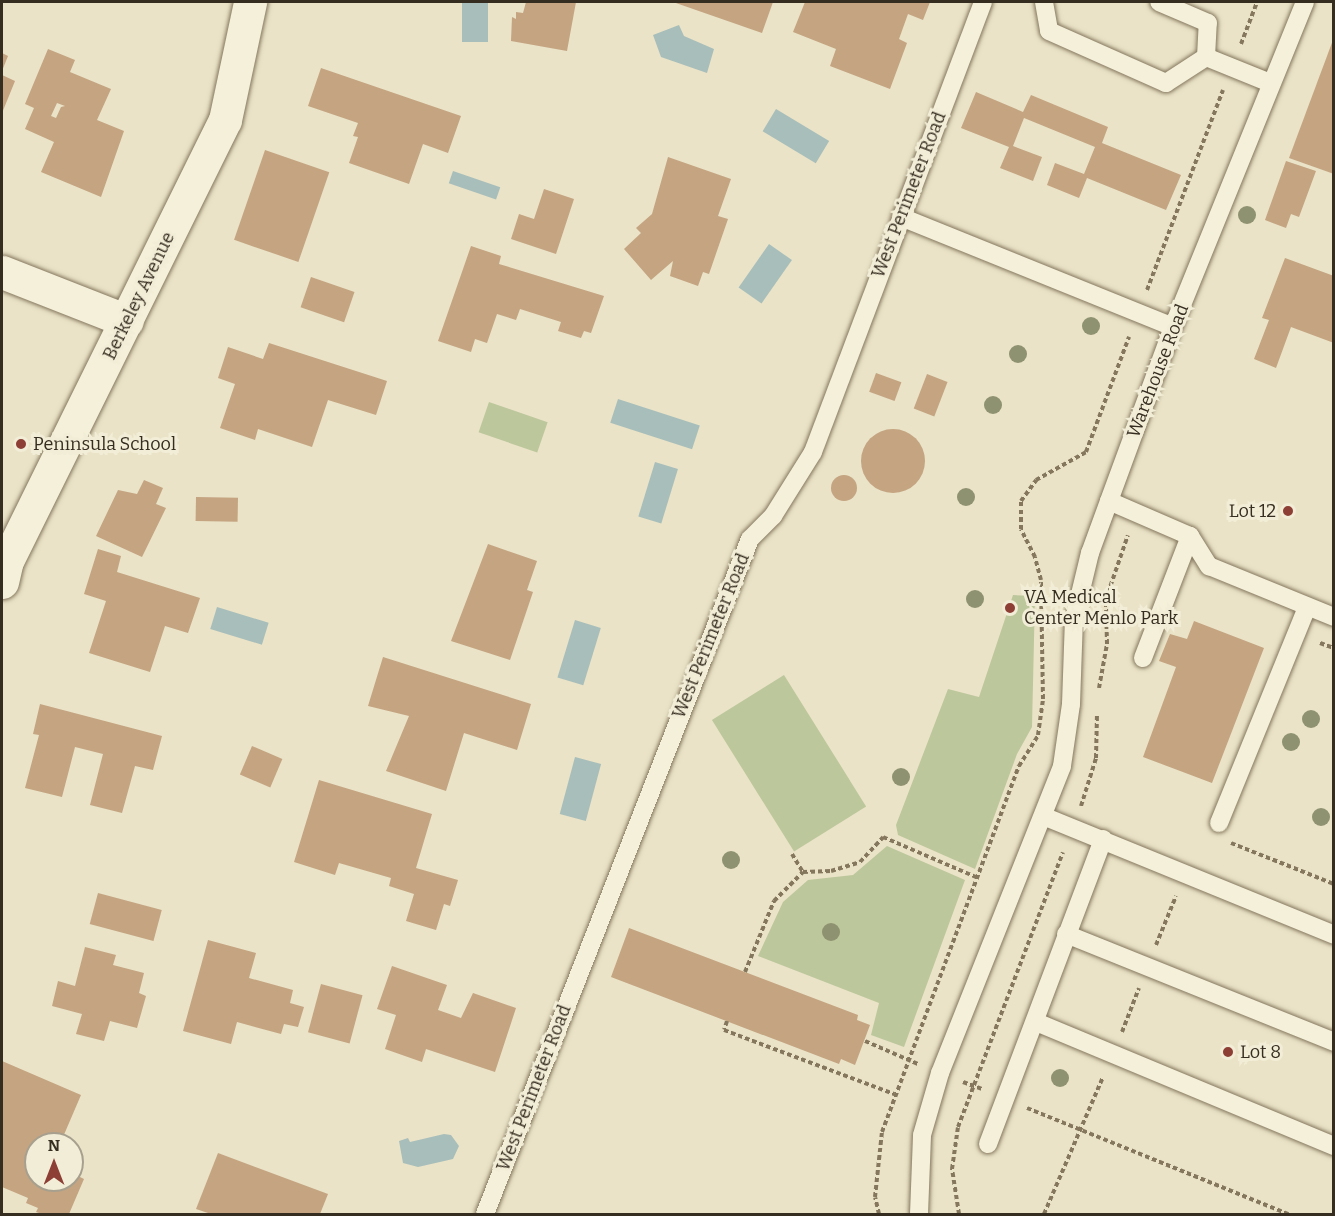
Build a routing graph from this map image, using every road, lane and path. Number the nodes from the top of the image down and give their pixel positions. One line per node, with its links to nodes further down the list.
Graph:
1 (250, 2): 10 (street, Berkeley Avenue)
2 (983, 2): 8 (lane, West Perimeter Road)
3 (1044, 2): 6 (lane)
4 (1159, 2): 6 (lane)
5 (1305, 2): 7 (lane, Warehouse Road)
6 (1206, 57): 7 (lane)
7 (1270, 83): 11 (lane, Warehouse Road)
8 (901, 217): 11 (lane); 43 (lane, West Perimeter Road)
9 (2, 272): 10 (street)
10 (127, 321): 15 (street, Berkeley Avenue)
11 (1173, 327): 12 (lane, Warehouse Road)
12 (1109, 501): 13 (lane); 21 (lane, Warehouse Road)
13 (1136, 512): 14 (lane); 19 (path)
14 (1190, 536): 16 (lane); 18 (lane)
15 (2, 582)
16 (1307, 607): 17 (lane); 22 (lane)
17 (1334, 617)
18 (1143, 658)
19 (1098, 696)
20 (1097, 706): 23 (path)
21 (1043, 816): 23 (lane); 37 (lane, Warehouse Road)
22 (1218, 823)
23 (1072, 827): 24 (lane); 38 (path)
24 (1103, 839): 30 (lane); 31 (lane)
25 (1224, 841): 29 (path)
26 (792, 854): 27 (path)
27 (804, 872): 28 (path); 32 (path)
28 (978, 878)
29 (1334, 884)
30 (1066, 934): 34 (lane); 36 (lane)
31 (1334, 935)
32 (745, 972)
33 (727, 1021): 39 (path)
34 (1036, 1022): 40 (lane); 42 (lane)
35 (865, 1041): 37 (path)
36 (1334, 1042)
37 (940, 1074): 38 (path); 44 (lane, Warehouse Road)
38 (971, 1085): 40 (path); 45 (path)
39 (895, 1094)
40 (1004, 1098): 41 (lane); 46 (path)
41 (988, 1144)
42 (1334, 1146)
43 (485, 1215)
44 (919, 1215)
45 (959, 1215)
46 (1288, 1215)

